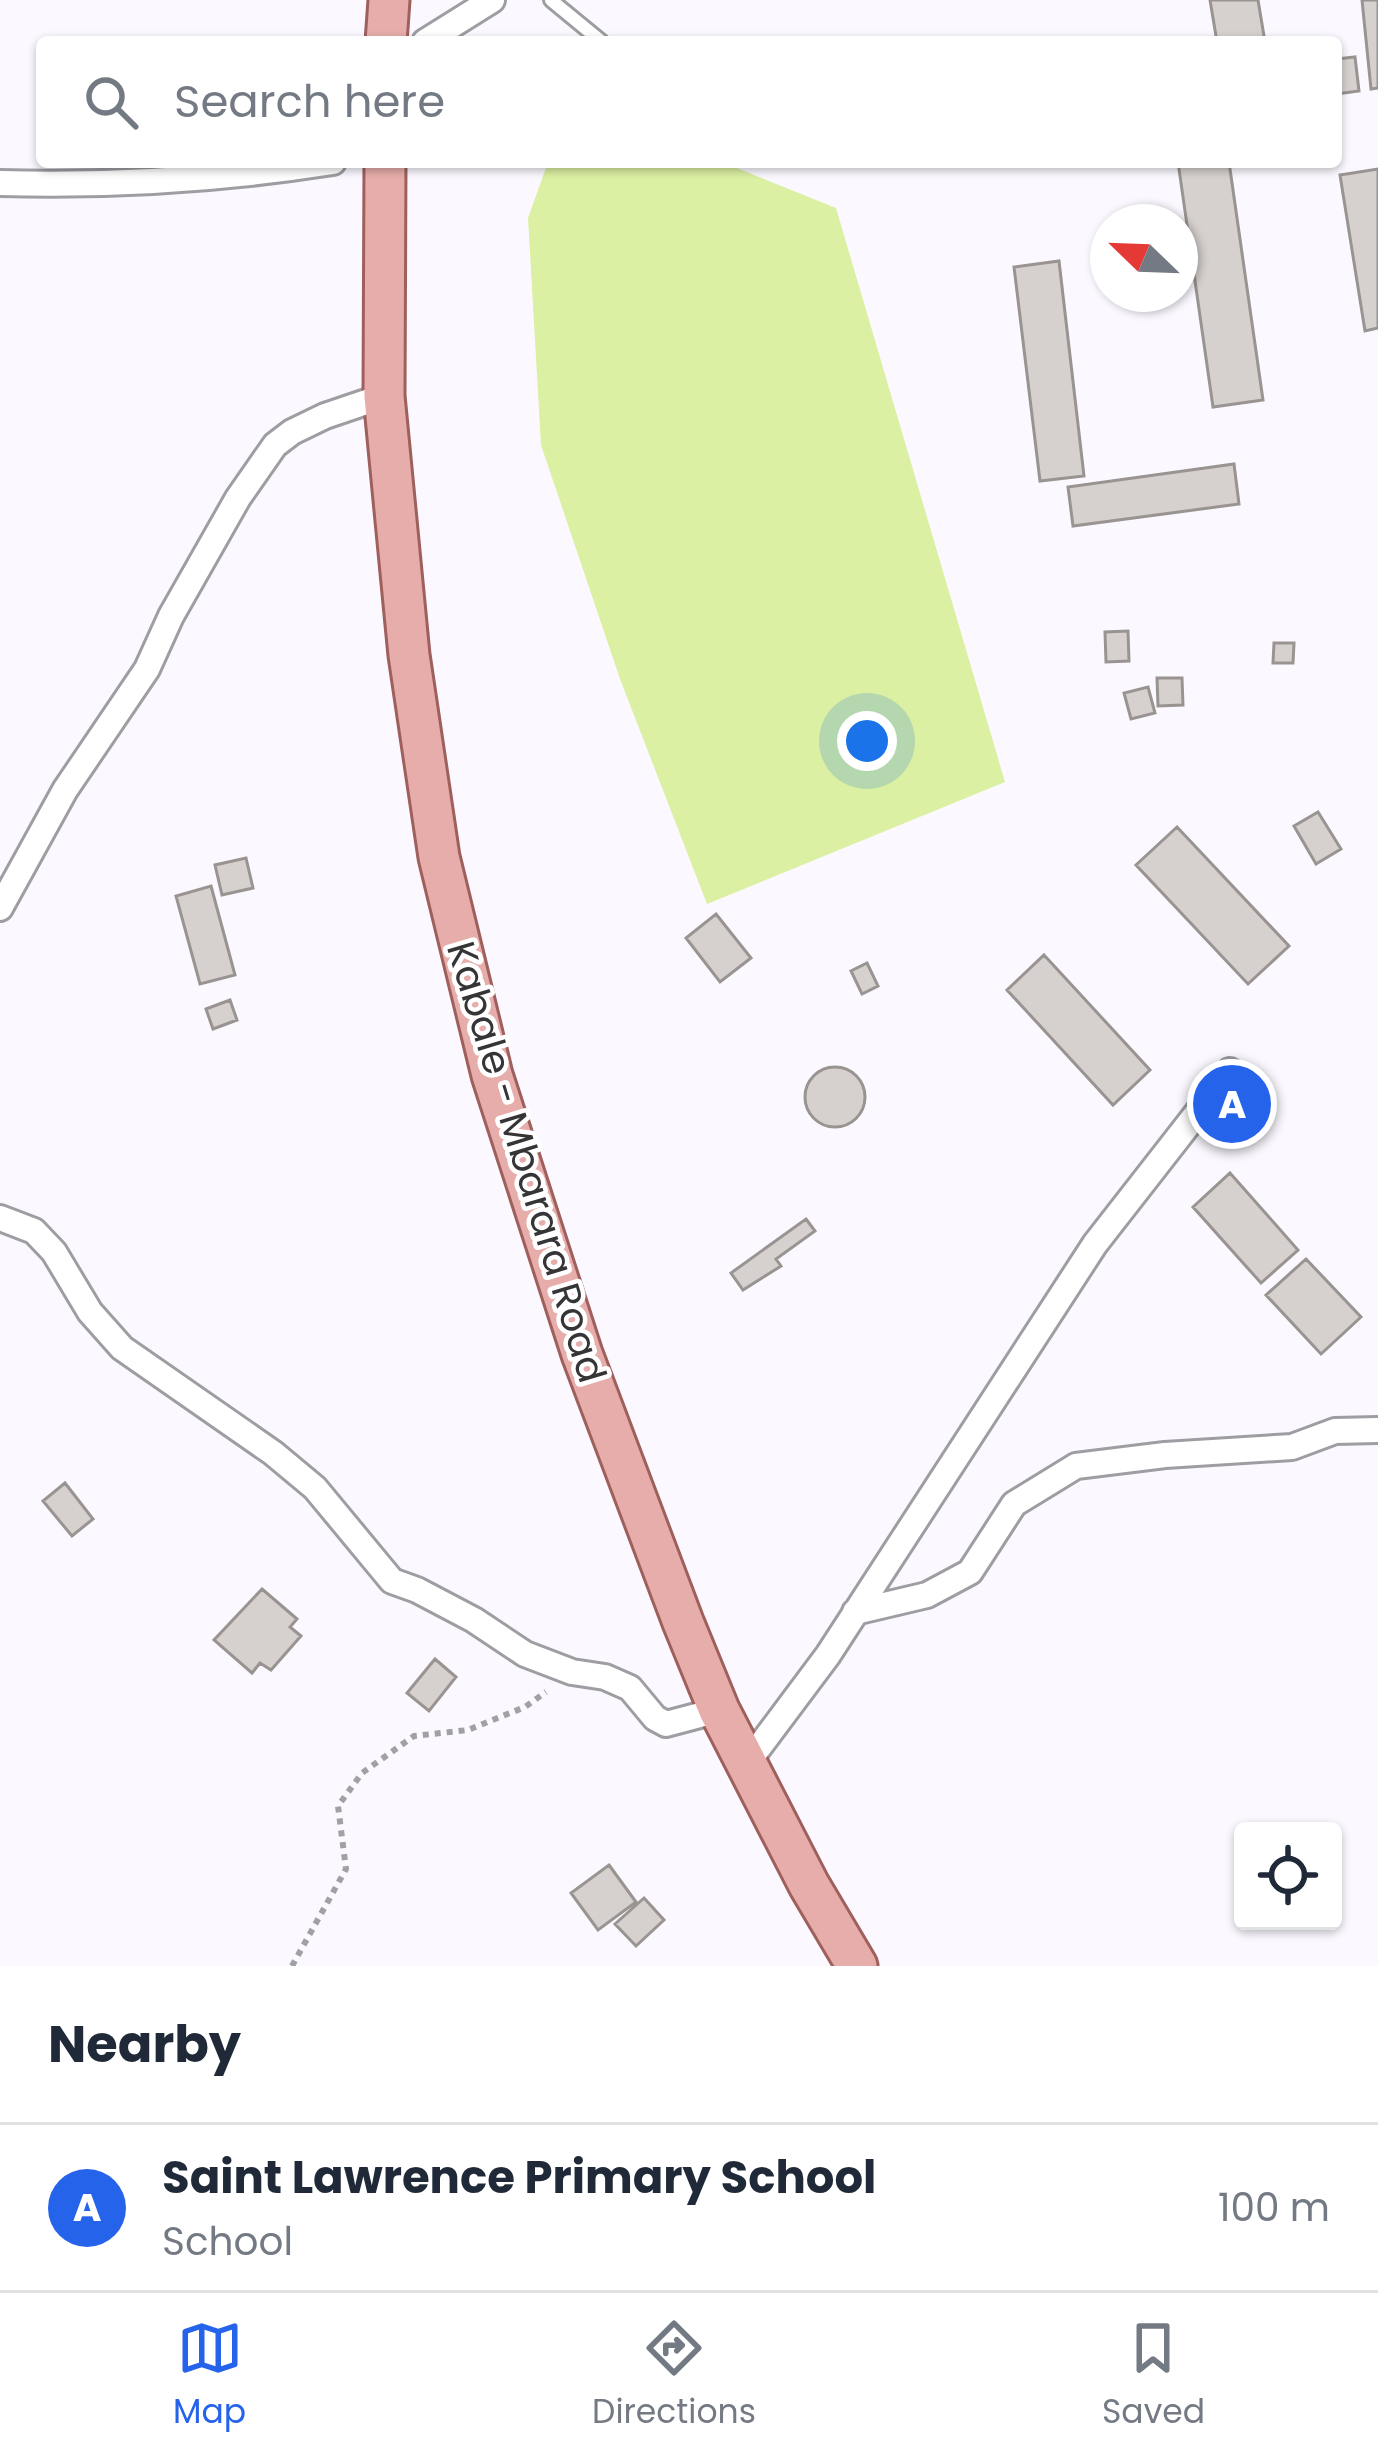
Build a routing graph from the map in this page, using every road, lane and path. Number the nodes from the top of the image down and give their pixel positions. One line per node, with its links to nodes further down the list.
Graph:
1 (389, 0): 4 (main road)
2 (492, 0): 5 (street)
3 (551, 0): 6 (lane)
4 (386, 36)
5 (435, 36)
6 (595, 36)
7 (294, 168): 9 (street)
8 (385, 168): 10 (main road, Kabale - Mbarara Road)
9 (0, 183)
10 (384, 396): 11 (street); 17 (main road, Kabale - Mbarara Road)
11 (0, 908)
12 (1230, 1072): 15 (street)
13 (0, 1218): 16 (street)
14 (1378, 1430): 15 (street)
15 (855, 1612): 18 (street)
16 (572, 1672): 17 (street); 19 (path)
17 (719, 1710): 18 (main road, Kabale - Mbarara Road)
18 (748, 1762): 20 (main road, Kabale - Mbarara Road)
19 (292, 1966)
20 (856, 1966)

